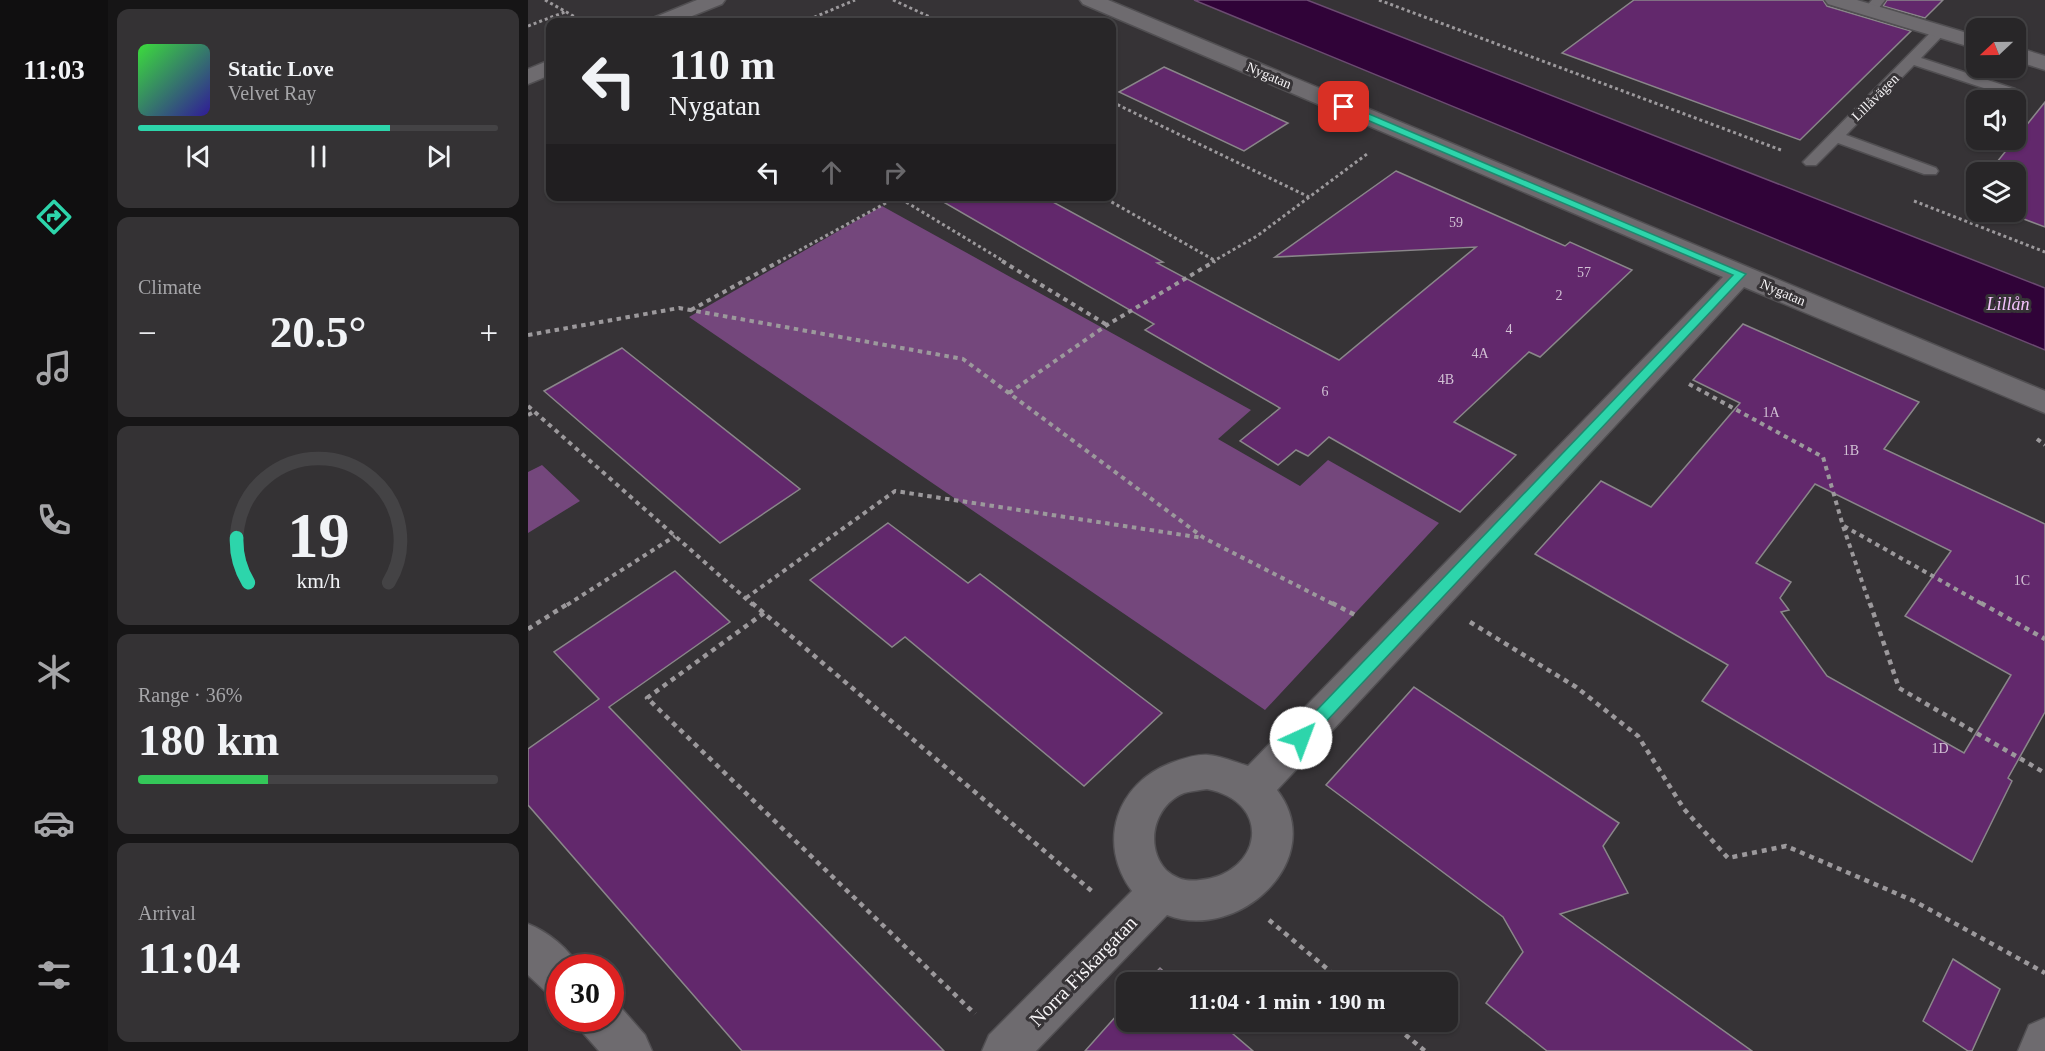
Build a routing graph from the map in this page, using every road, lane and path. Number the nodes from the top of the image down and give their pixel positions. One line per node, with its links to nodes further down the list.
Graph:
1 (545, 0): 9 (path)
2 (715, 0): 12 (street)
3 (855, 0): 13 (path)
4 (893, 0): 14 (path)
5 (1090, 0): 37 (street, Nygatan)
6 (1379, 0): 28 (path)
7 (1835, 0): 8 (street)
8 (1874, 5): 17 (street)
9 (566, 12): 10 (path); 11 (path)
10 (551, 18)
11 (577, 18)
12 (670, 18)
13 (812, 18)
14 (932, 18)
15 (546, 20): 16 (path)
16 (528, 27)
17 (1940, 31): 18 (street); 20 (lane, Lillåvägen)
18 (1966, 39)
19 (2026, 57): 21 (street)
20 (1912, 60): 24 (lane); 26 (lane, Lillåvägen)
21 (2045, 63)
22 (546, 69): 23 (street)
23 (528, 77)
24 (2004, 90)
25 (1116, 104): 30 (path)
26 (1836, 136): 28 (lane, Lillåvägen); 29 (lane)
27 (1369, 152): 30 (path)
28 (1810, 162)
29 (1930, 171)
30 (1309, 197): 36 (path)
31 (1911, 200): 35 (path)
32 (890, 201): 38 (path)
33 (904, 201): 39 (path)
34 (1110, 201): 36 (path)
35 (2045, 252)
36 (1214, 260): 39 (path)
37 (1741, 274): 41 (street); 43 (street, Nygatan)
38 (691, 310): 40 (path); 42 (path)
39 (1107, 325): 42 (path)
40 (528, 335)
41 (1654, 365): 47 (path); 51 (street)
42 (1009, 393): 49 (path)
43 (2045, 403)
44 (528, 406): 45 (path)
45 (534, 412): 46 (path); 48 (path)
46 (528, 416)
47 (1843, 526): 55 (path); 56 (path)
48 (675, 536): 50 (path); 53 (path)
49 (1204, 538): 50 (path); 54 (path)
50 (746, 598): 52 (path)
51 (1433, 599): 54 (street); 64 (path)
52 (764, 613): 60 (path); 68 (path)
53 (528, 629)
54 (1397, 637): 57 (street)
55 (2045, 639)
56 (2045, 773)
57 (1252, 789): 58 (street); 59 (street)
58 (1160, 891): 59 (street); 60 (street, Norra Fiskargatan)
59 (1237, 893): 63 (path)
60 (1130, 924): 68 (street, Norra Fiskargatan)
61 (528, 945): 62 (street)
62 (546, 962)
63 (1331, 972)
64 (2045, 973)
65 (612, 1032): 69 (street)
66 (1402, 1032): 70 (path)
67 (2045, 1041): 71 (street)
68 (1007, 1049)
69 (629, 1051)
70 (1425, 1051)
71 (2041, 1051)

